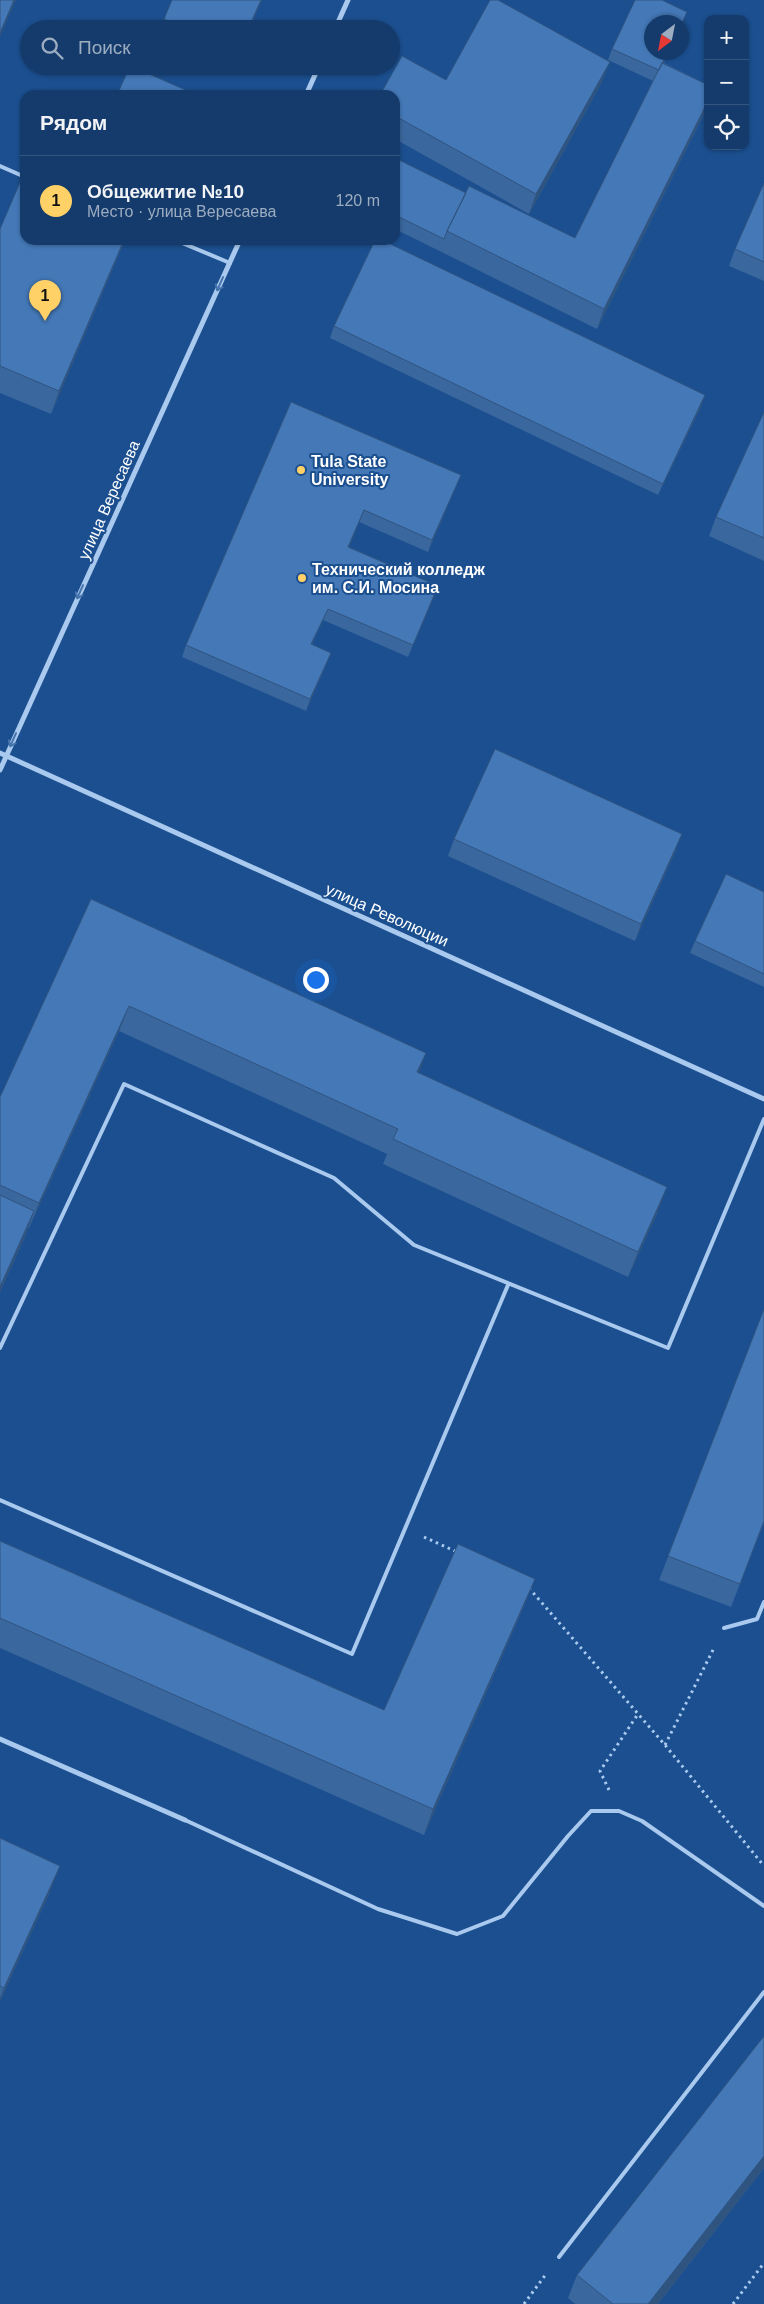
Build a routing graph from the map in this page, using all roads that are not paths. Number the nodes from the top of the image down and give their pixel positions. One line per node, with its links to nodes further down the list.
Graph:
1 (348, 0): 2 (street)
2 (340, 20)
3 (314, 75): 4 (street)
4 (308, 90)
5 (0, 166): 6 (lane)
6 (20, 175)
7 (187, 245): 9 (lane)
8 (238, 245): 9 (street, улица Вересаева)
9 (230, 263): 11 (street, улица Вересаева, one-way to 11)
10 (0, 753): 11 (street, улица Революции)
11 (6, 756): 12 (street, улица Вересаева); 13 (street, улица Революции)
12 (0, 770)
13 (764, 1099)
14 (764, 1119): 15 (lane)
15 (508, 1285): 16 (lane); 17 (lane)
16 (0, 1348)
17 (0, 1500)
18 (764, 1602): 19 (lane)
19 (724, 1628)
20 (0, 1739): 21 (street)
21 (185, 1820): 22 (lane)
22 (764, 1906)
23 (764, 1992): 24 (lane)
24 (559, 2257)

